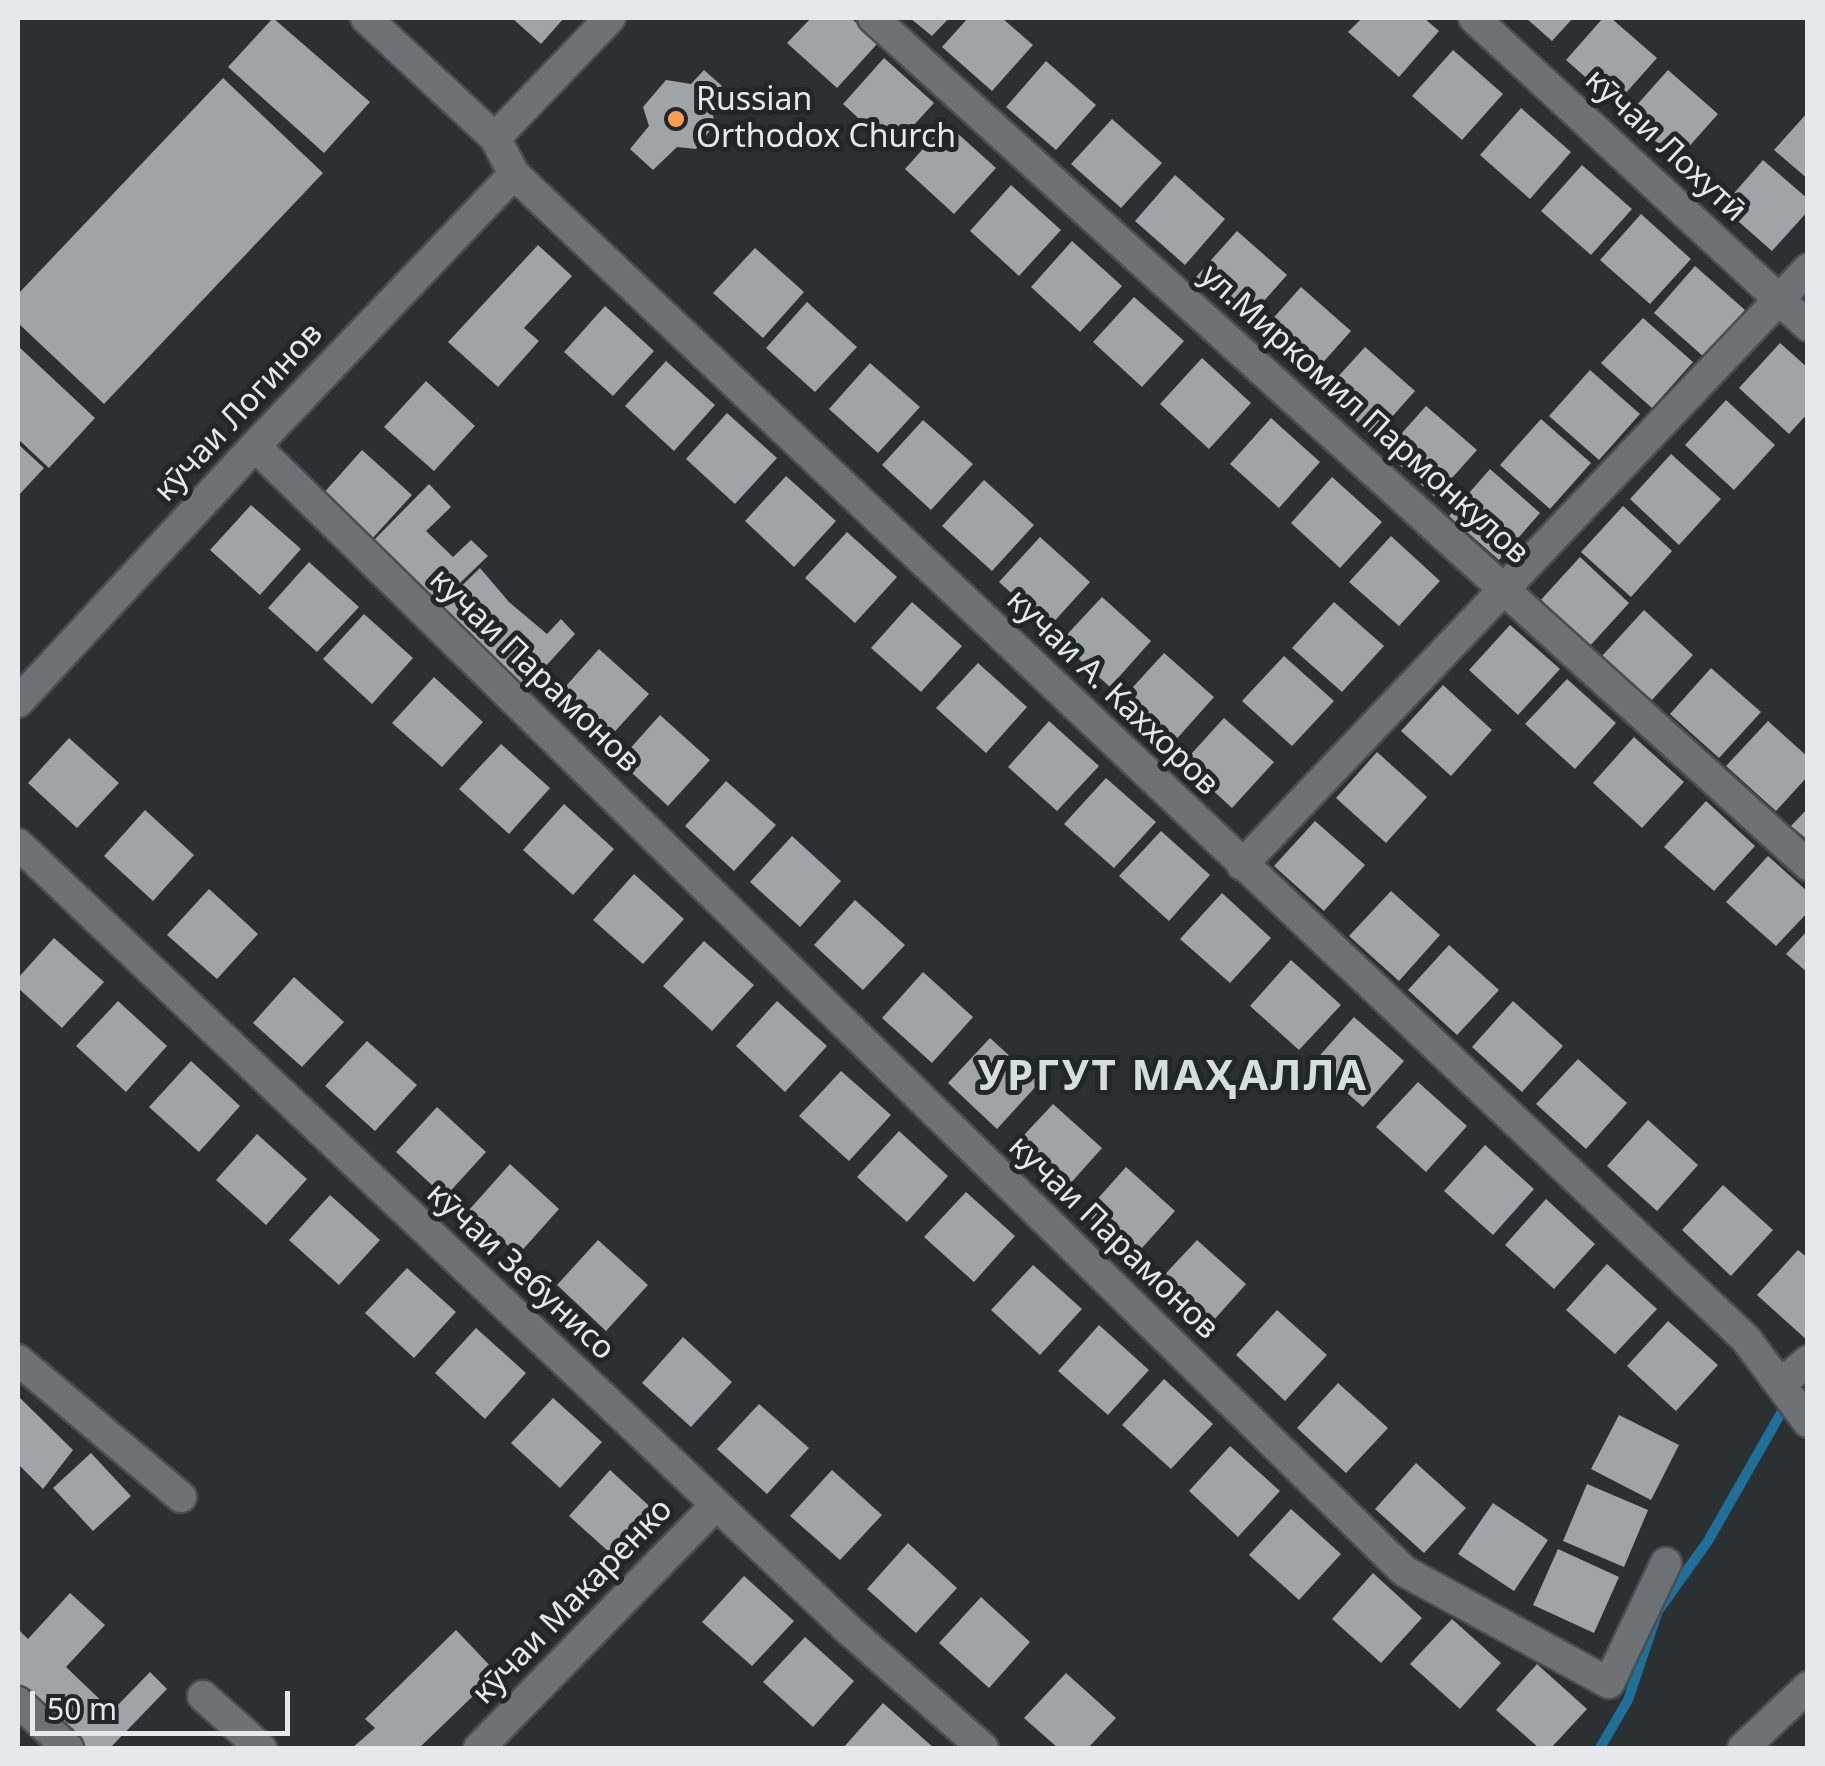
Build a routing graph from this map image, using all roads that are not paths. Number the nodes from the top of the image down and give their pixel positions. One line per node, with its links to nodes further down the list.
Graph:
1 (366, 18): 5 (street, кучаи А. Каххоров)
2 (610, 18): 5 (street)
3 (872, 18): 11 (street, ул.Миркомил Пармонкулов)
4 (1474, 18): 8 (street, кӯчаи Лохутӣ)
5 (495, 138): 6 (street, кучаи А. Каххоров)
6 (514, 174): 10 (street, кӯчаи Логинов); 14 (street, кучаи А. Каххоров)
7 (1808, 269): 8 (street)
8 (1780, 299): 9 (street, кӯчаи Лохутӣ); 11 (street)
9 (1808, 326)
10 (254, 446): 12 (street, кӯчаи Логинов); 22 (street, кучаи Парамонов)
11 (1505, 591): 14 (street); 15 (street, ул.Миркомил Пармонкулов)
12 (18, 702)
13 (18, 844): 21 (street, кӯчаи Зебунисо)
14 (1242, 865): 18 (street, кучаи А. Каххоров)
15 (1808, 865)
16 (18, 1360): 20 (street)
17 (1808, 1361): 18 (street)
18 (1780, 1384): 19 (street, кучаи А. Каххоров)
19 (1808, 1422)
20 (181, 1497)
21 (716, 1505): 28 (street, кӯчаи Макаренко); 29 (street, кӯчаи Зебунисо)
22 (1666, 1563)
23 (1808, 1687): 30 (street)
24 (203, 1696): 27 (street)
25 (18, 1702): 26 (street)
26 (68, 1748)
27 (261, 1748)
28 (479, 1748)
29 (980, 1748)
30 (1742, 1748)

